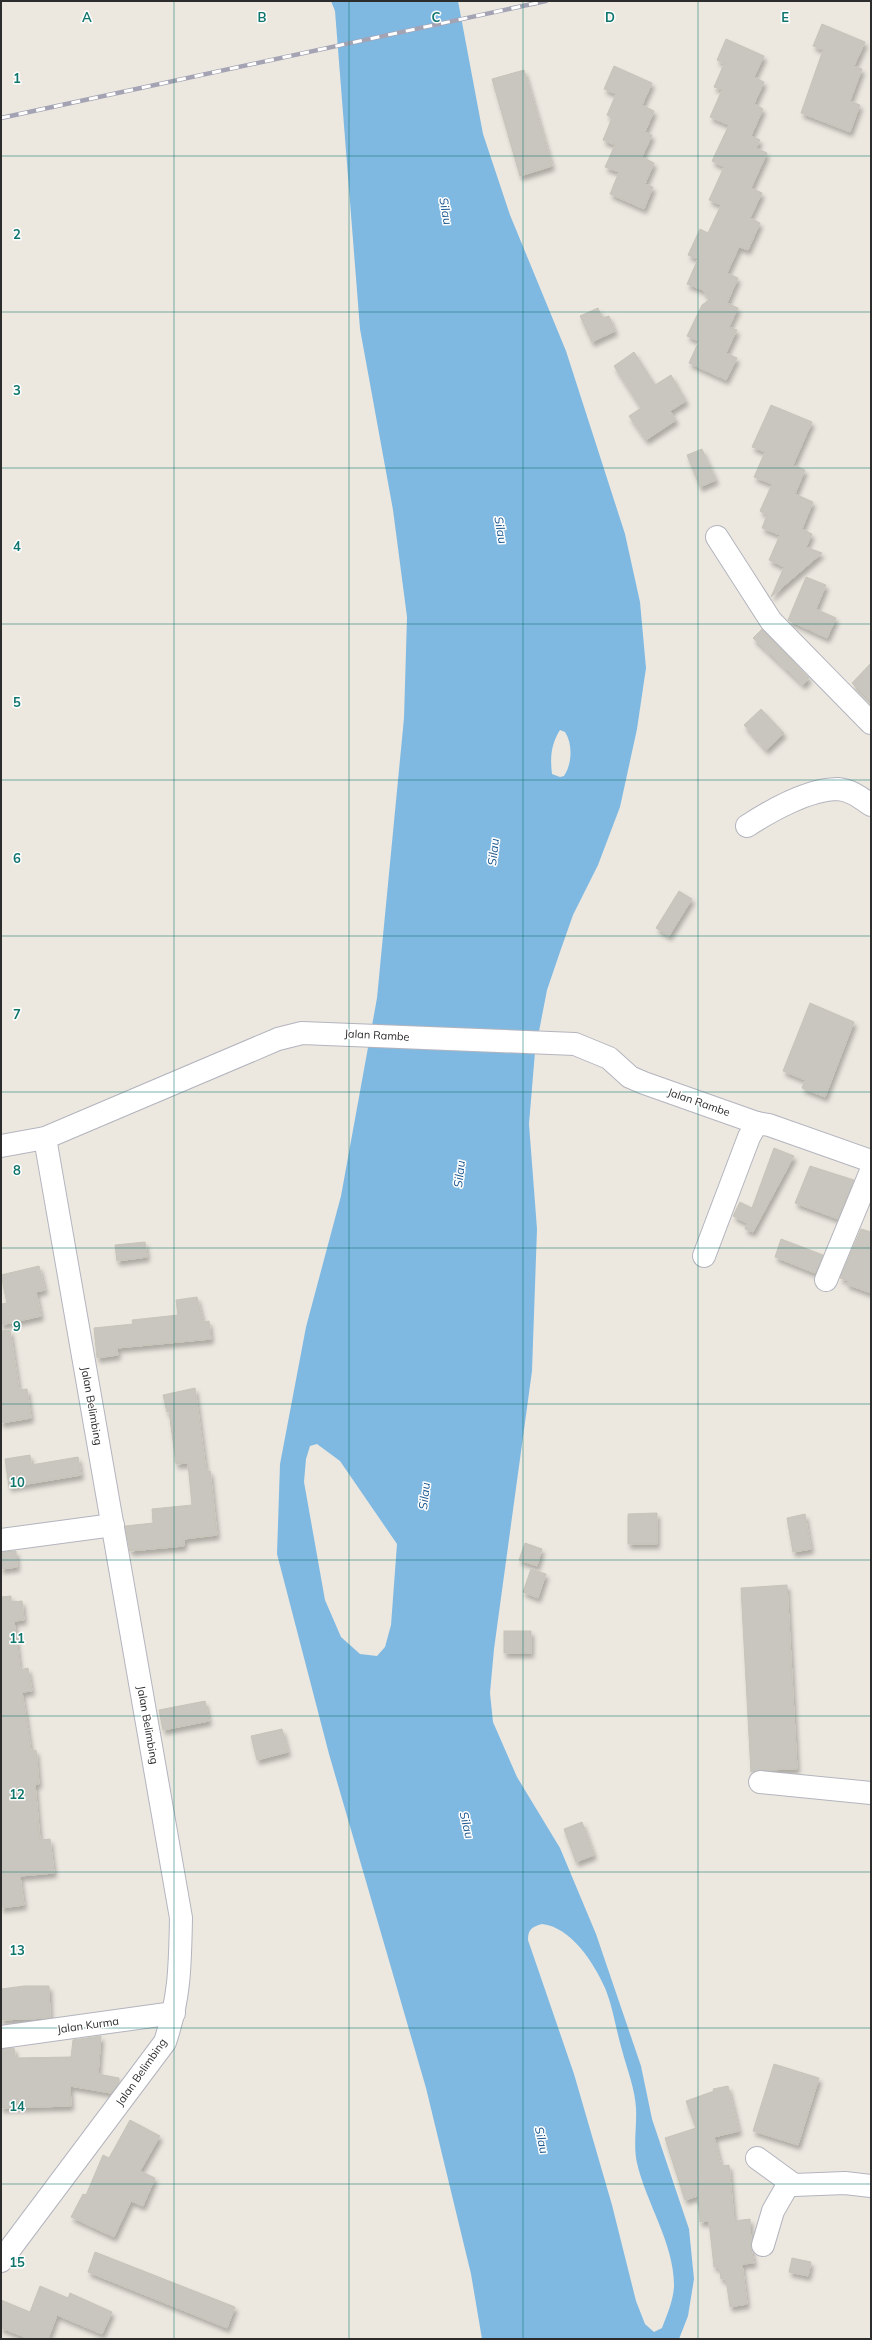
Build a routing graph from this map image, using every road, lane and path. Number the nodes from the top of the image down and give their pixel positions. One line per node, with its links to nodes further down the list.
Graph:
1 (717, 537): 2 (street)
2 (871, 724)
3 (871, 805): 4 (street)
4 (747, 826)
5 (757, 1123): 6 (street, Jalan Rambe); 8 (street, Jalan Rambe); 10 (street)
6 (46, 1138): 7 (street, Jalan Rambe); 12 (street, Jalan Belimbing)
7 (1, 1146)
8 (871, 1160)
9 (871, 1171): 11 (street)
10 (704, 1256)
11 (826, 1280)
12 (113, 1525): 13 (street); 16 (street, Jalan Belimbing)
13 (1, 1540)
14 (760, 1782): 15 (street)
15 (871, 1793)
16 (174, 2013): 17 (street, Jalan Kurma); 22 (street, Jalan Belimbing)
17 (1, 2037)
18 (757, 2158): 19 (street)
19 (789, 2183): 20 (street); 21 (street)
20 (871, 2186)
21 (763, 2245)
22 (1, 2261)

